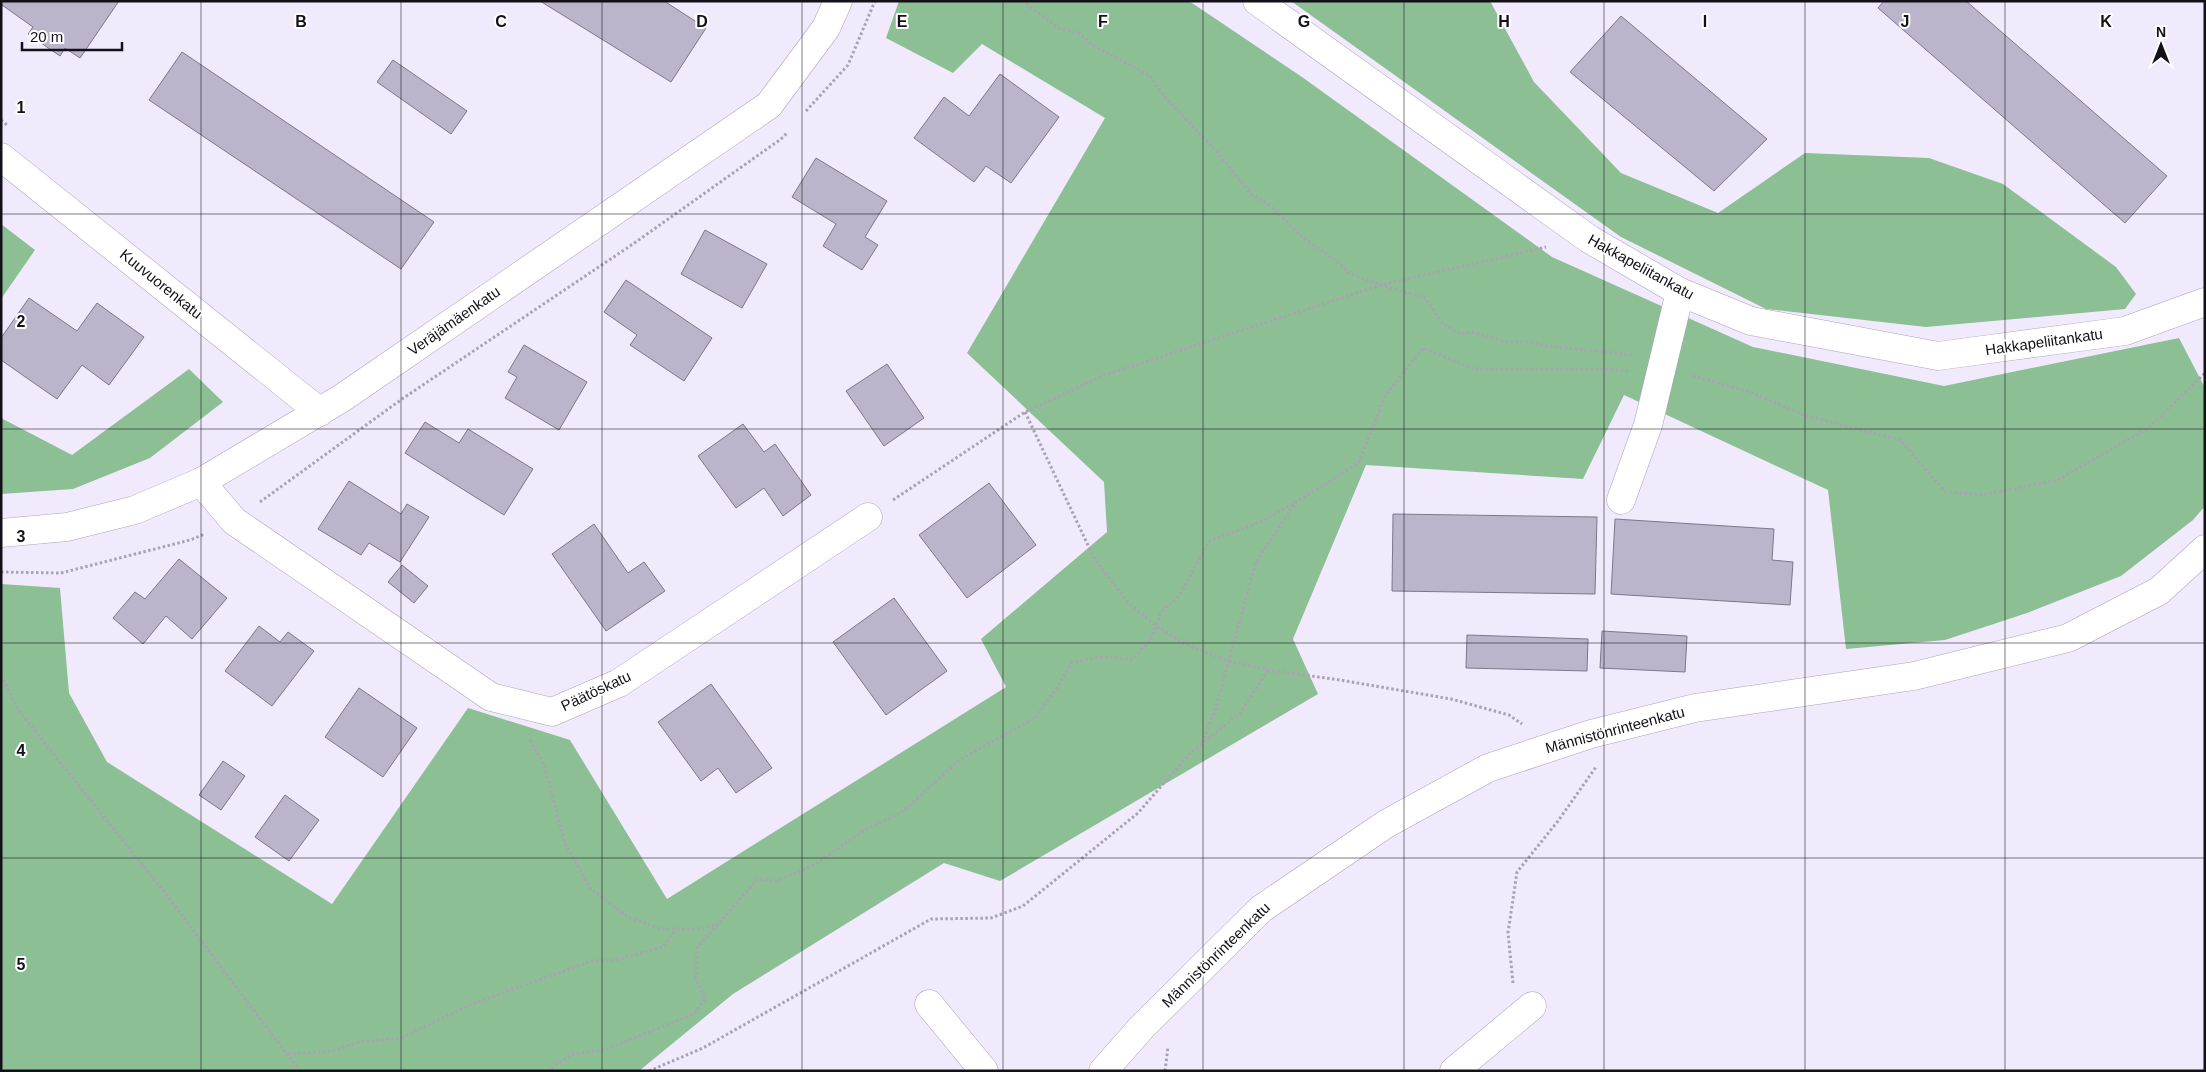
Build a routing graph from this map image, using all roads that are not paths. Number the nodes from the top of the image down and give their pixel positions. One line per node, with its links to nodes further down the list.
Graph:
1 (838, 1): 6 (street, Veräjämäenkatu)
2 (1257, 1): 4 (street, Hakkapeliitankatu)
3 (1, 157): 6 (street, Kuuvuorenkatu)
4 (1680, 292): 5 (street, Hakkapeliitankatu); 8 (street)
5 (2205, 302)
6 (320, 412): 7 (street, Veräjämäenkatu)
7 (201, 482): 9 (street, Päätöskatu); 10 (street, Veräjämäenkatu)
8 (1621, 500)
9 (868, 517)
10 (1, 533)
11 (2205, 549): 15 (street, Männistönrinteenkatu)
12 (929, 1004): 14 (street)
13 (1525, 1012): 16 (street)
14 (984, 1071)
15 (1103, 1071)
16 (1454, 1071)

